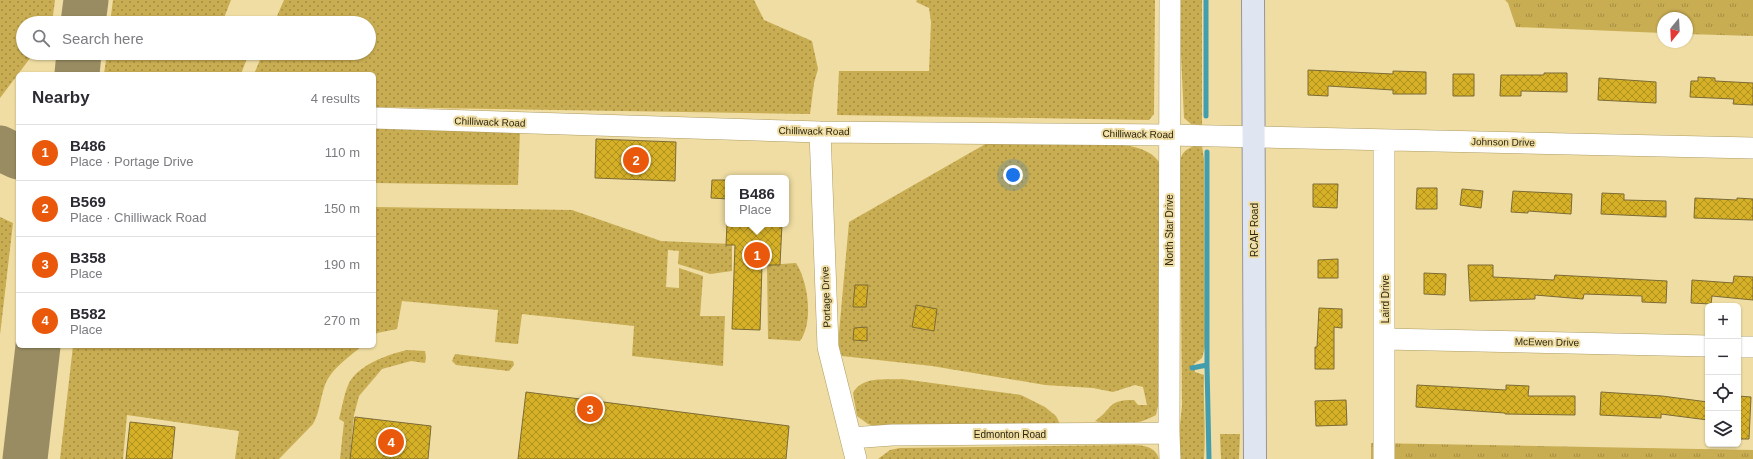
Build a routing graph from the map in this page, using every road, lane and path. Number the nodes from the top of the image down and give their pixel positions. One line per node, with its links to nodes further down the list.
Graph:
1 (1170, 0): 5 (street, North Star Drive)
2 (1253, 0): 6 (main road, RCAF Road)
3 (376, 118): 4 (street, Chilliwack Road)
4 (820, 132): 5 (street, Chilliwack Road); 14 (street, Portage Drive)
5 (1170, 134): 6 (street, Chilliwack Road); 13 (street, North Star Drive)
6 (1253, 137): 7 (street, Johnson Drive); 17 (main road, RCAF Road)
7 (1384, 140): 8 (street, Johnson Drive); 9 (street, Laird Drive)
8 (1753, 148)
9 (1385, 339): 10 (street, McEwen Drive); 18 (street, Laird Drive)
10 (1705, 346)
11 (1741, 346): 12 (street)
12 (1753, 347)
13 (1169, 433): 14 (street, Edmonton Road); 16 (street, North Star Drive)
14 (852, 438): 15 (street, Portage Drive)
15 (856, 459)
16 (1170, 459)
17 (1255, 459)
18 (1384, 459)

